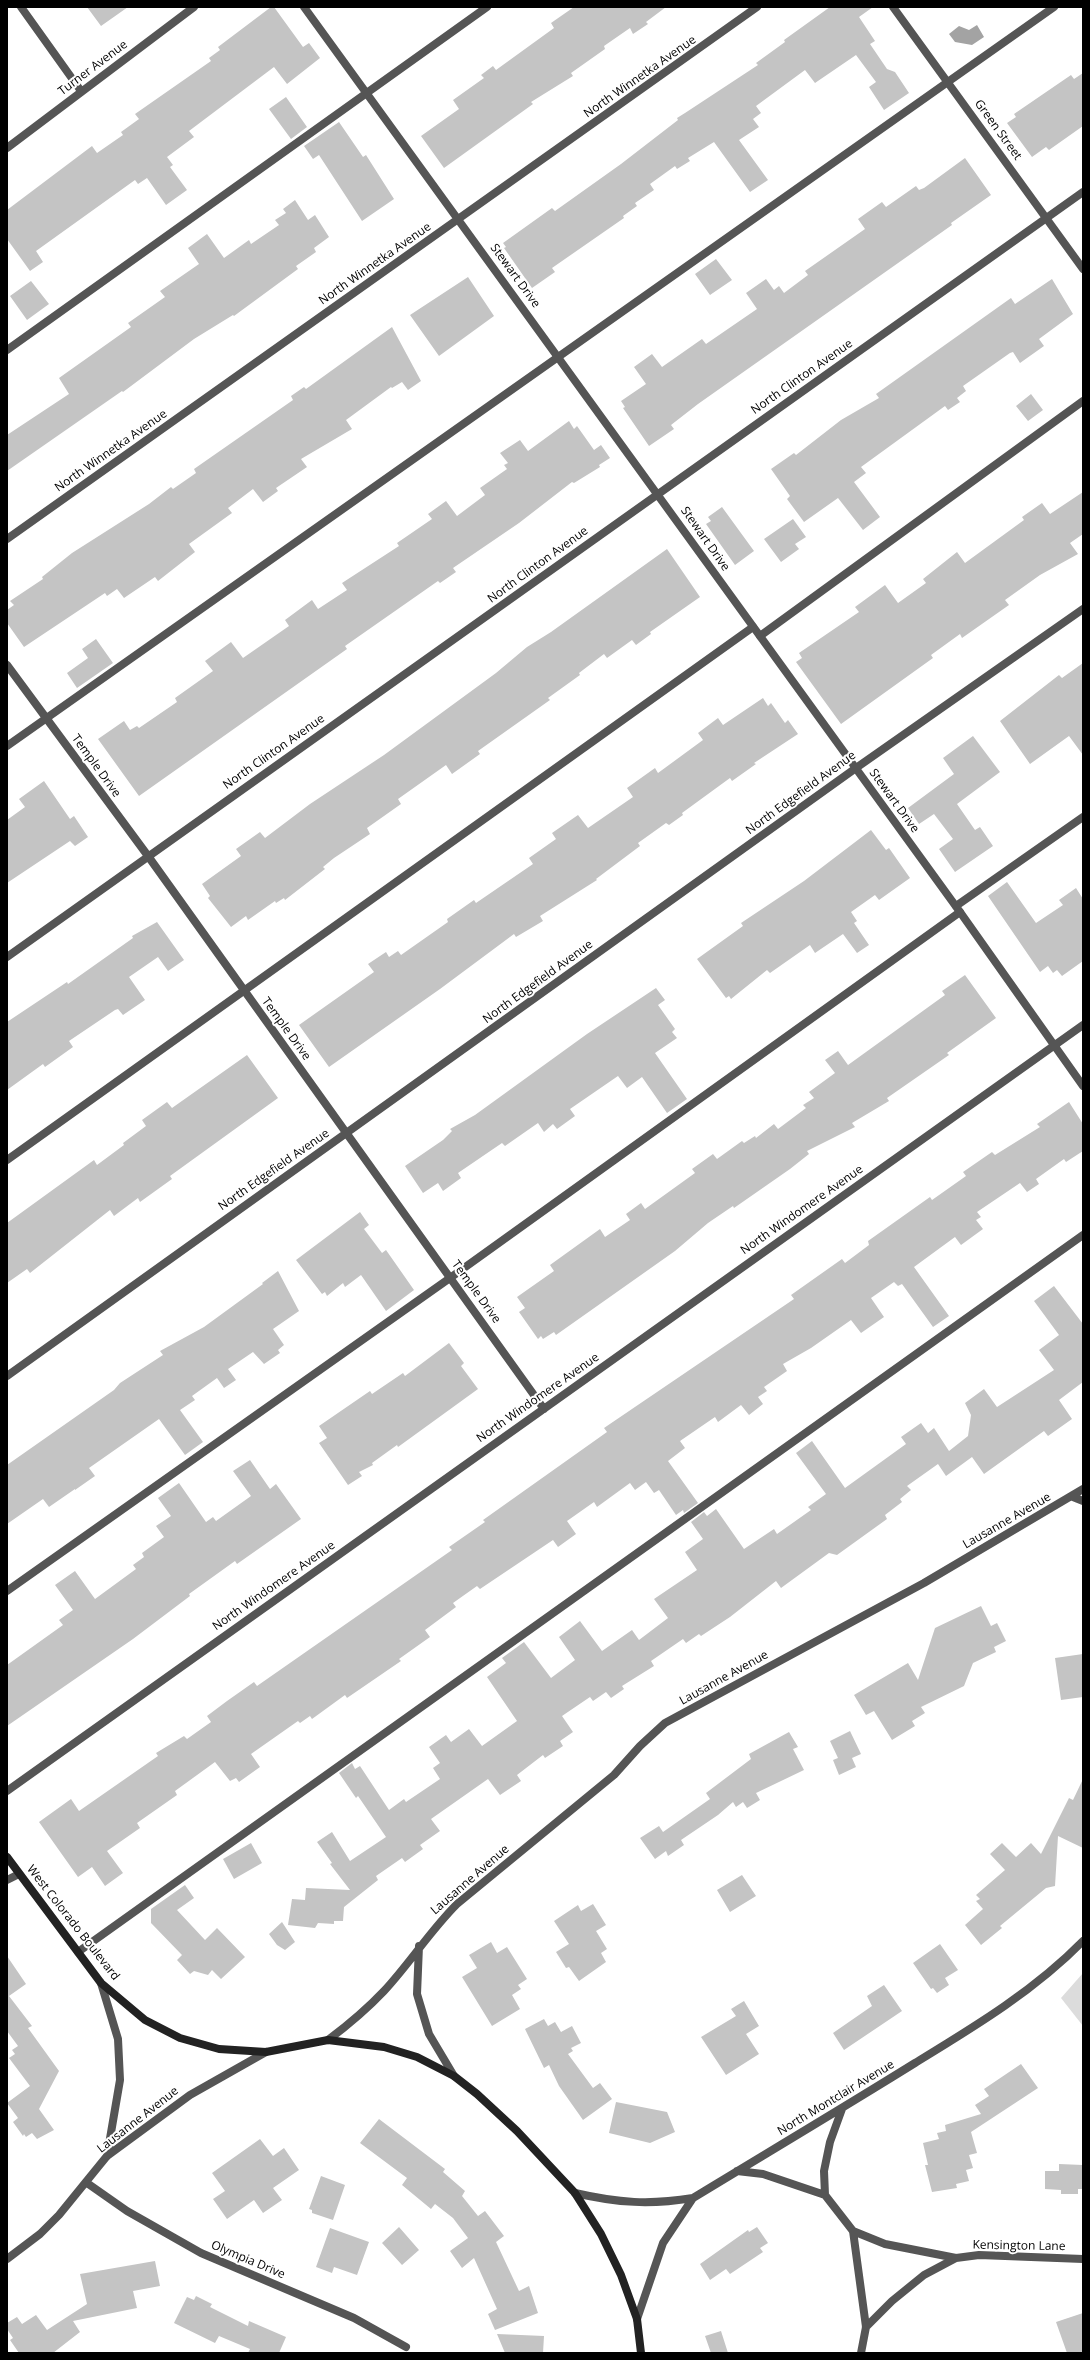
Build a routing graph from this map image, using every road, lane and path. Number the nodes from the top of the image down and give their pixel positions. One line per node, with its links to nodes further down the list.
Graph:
1 (21, 7): 9 (street)
2 (194, 7): 9 (street, Turner Avenue)
3 (304, 7): 10 (street, Stewart Drive)
4 (487, 7): 10 (street)
5 (757, 7): 14 (street, North Winnetka Avenue)
6 (893, 7): 8 (street, Green Street)
7 (1054, 7): 8 (street)
8 (949, 82): 13 (street, Green Street); 17 (street)
9 (81, 91): 11 (street, Turner Avenue)
10 (367, 93): 14 (street, Stewart Drive); 16 (street)
11 (7, 148)
12 (1083, 192): 13 (street, North Clinton Avenue)
13 (1046, 217): 15 (street, Green Street); 19 (street, North Clinton Avenue)
14 (459, 219): 17 (street, Stewart Drive); 20 (street, North Winnetka Avenue)
15 (1083, 269)
16 (7, 350)
17 (557, 356): 19 (street, Stewart Drive); 25 (street)
18 (1083, 401): 23 (street)
19 (658, 494): 22 (street, Stewart Drive); 29 (street, North Clinton Avenue)
20 (7, 539)
21 (1083, 609): 27 (street, North Edgefield Avenue)
22 (753, 627): 23 (street, Stewart Drive); 32 (street)
23 (760, 636): 27 (street, Stewart Drive)
24 (7, 665): 25 (street, Temple Drive)
25 (46, 718): 26 (street); 29 (street, Temple Drive)
26 (7, 746)
27 (856, 768): 30 (street, Stewart Drive); 36 (street, North Edgefield Avenue)
28 (1083, 817): 30 (street)
29 (148, 856): 31 (street, North Clinton Avenue); 32 (street, Temple Drive)
30 (958, 909): 34 (street, Stewart Drive); 39 (street)
31 (7, 957)
32 (243, 990): 36 (street, Temple Drive); 37 (street)
33 (1083, 1025): 34 (street, North Windomere Avenue)
34 (1054, 1045): 35 (street, Stewart Drive); 41 (street, North Windomere Avenue)
35 (1083, 1086)
36 (347, 1134): 39 (street, Temple Drive); 40 (street, North Edgefield Avenue)
37 (7, 1160)
38 (1083, 1235): 52 (street)
39 (450, 1278): 41 (street, Temple Drive); 45 (street)
40 (7, 1376)
41 (544, 1409): 46 (street, North Windomere Avenue)
42 (1083, 1489): 43 (street, Lausanne Avenue)
43 (1073, 1496): 44 (street); 51 (street, Lausanne Avenue)
44 (1083, 1501)
45 (7, 1591)
46 (7, 1791)
47 (7, 1857): 48 (street, West Colorado Boulevard)
48 (19, 1874): 49 (street); 52 (street, West Colorado Boulevard)
49 (7, 1880)
50 (1083, 1941): 57 (street, North Montclair Avenue)
51 (419, 1946): 54 (street, Lausanne Avenue); 56 (street)
52 (78, 1952): 53 (street, West Colorado Boulevard)
53 (101, 1983): 55 (street, West Colorado Boulevard); 58 (street)
54 (328, 2040): 55 (street, West Colorado Boulevard); 56 (street, West Colorado Boulevard)
55 (266, 2052): 58 (street, Lausanne Avenue)
56 (454, 2076): 61 (street, West Colorado Boulevard)
57 (842, 2109): 59 (street, North Montclair Avenue); 62 (street)
58 (107, 2156): 60 (street, Lausanne Avenue)
59 (737, 2171): 62 (street); 63 (street, North Montclair Avenue)
60 (87, 2183): 66 (street, Lausanne Avenue); 70 (street, Olympia Drive)
61 (575, 2192): 63 (street, North Montclair Avenue); 68 (street, West Colorado Boulevard)
62 (825, 2195): 64 (street)
63 (693, 2198): 68 (street)
64 (853, 2231): 65 (street, Kensington Lane); 69 (street)
65 (956, 2258): 67 (street, Kensington Lane); 69 (street, Kensington Lane)
66 (7, 2259)
67 (1083, 2259)
68 (637, 2319): 71 (street, West Colorado Boulevard)
69 (866, 2328): 72 (street)
70 (406, 2347)
71 (641, 2353)
72 (861, 2353)

